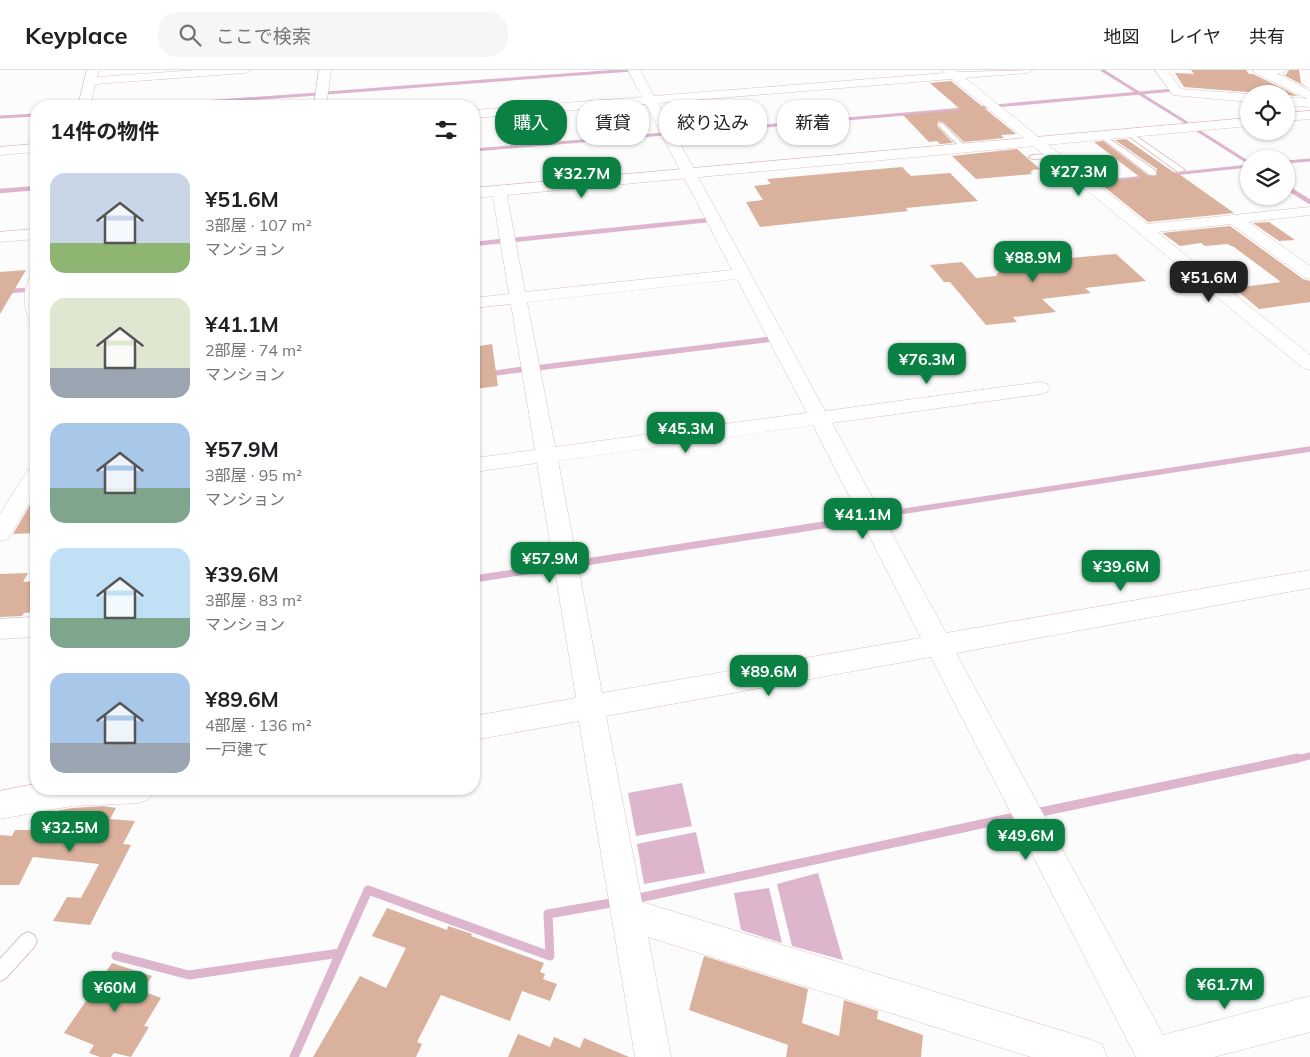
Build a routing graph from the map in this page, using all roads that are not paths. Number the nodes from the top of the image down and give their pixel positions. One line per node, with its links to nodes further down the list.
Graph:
1 (244, 70): 9 (street)
2 (325, 70): 13 (street)
3 (634, 70): 14 (street)
4 (1028, 70): 8 (street)
5 (1162, 70): 11 (street)
6 (1281, 70): 7 (street)
7 (1261, 71): 10 (street)
8 (952, 73): 14 (street); 26 (street)
9 (92, 75): 12 (street)
10 (1306, 92)
11 (1240, 97)
12 (86, 100)
13 (321, 100)
14 (650, 100): 17 (street); 30 (street)
15 (1295, 101): 16 (street)
16 (1310, 102)
17 (480, 114)
18 (1310, 114): 19 (street)
19 (1295, 116)
20 (1240, 123): 22 (street)
21 (940, 124): 25 (lane)
22 (1128, 133): 23 (street); 28 (lane)
23 (1102, 136): 26 (street); 29 (lane)
24 (30, 148): 27 (street)
25 (964, 148): 26 (street); 30 (street)
26 (1033, 150): 35 (street)
27 (0, 151)
28 (1181, 170)
29 (1153, 173)
30 (688, 174): 31 (street); 38 (street)
31 (499, 191): 32 (street); 40 (street)
32 (480, 193)
33 (1310, 211): 34 (street)
34 (1234, 219): 35 (street); 39 (street)
35 (1143, 230): 42 (street)
36 (30, 234): 37 (street)
37 (0, 237)
38 (742, 274): 40 (street); 44 (street)
39 (1310, 274)
40 (518, 298): 41 (street); 45 (street)
41 (480, 302)
42 (1305, 355)
43 (1040, 388): 44 (street)
44 (819, 418): 45 (street); 52 (street)
45 (547, 455): 46 (street); 53 (street)
46 (480, 464)
47 (30, 490): 48 (street)
48 (0, 533)
49 (1310, 579): 52 (street)
50 (30, 627): 51 (street)
51 (0, 629)
52 (939, 645): 53 (street); 61 (street)
53 (591, 707): 54 (street); 57 (street)
54 (480, 727)
55 (55, 795): 56 (street)
56 (0, 805)
57 (628, 914): 62 (street); 63 (street)
58 (28, 941): 59 (lane)
59 (0, 972)
60 (1310, 1014): 61 (street)
61 (1154, 1056)
62 (653, 1057)
63 (1089, 1057)

